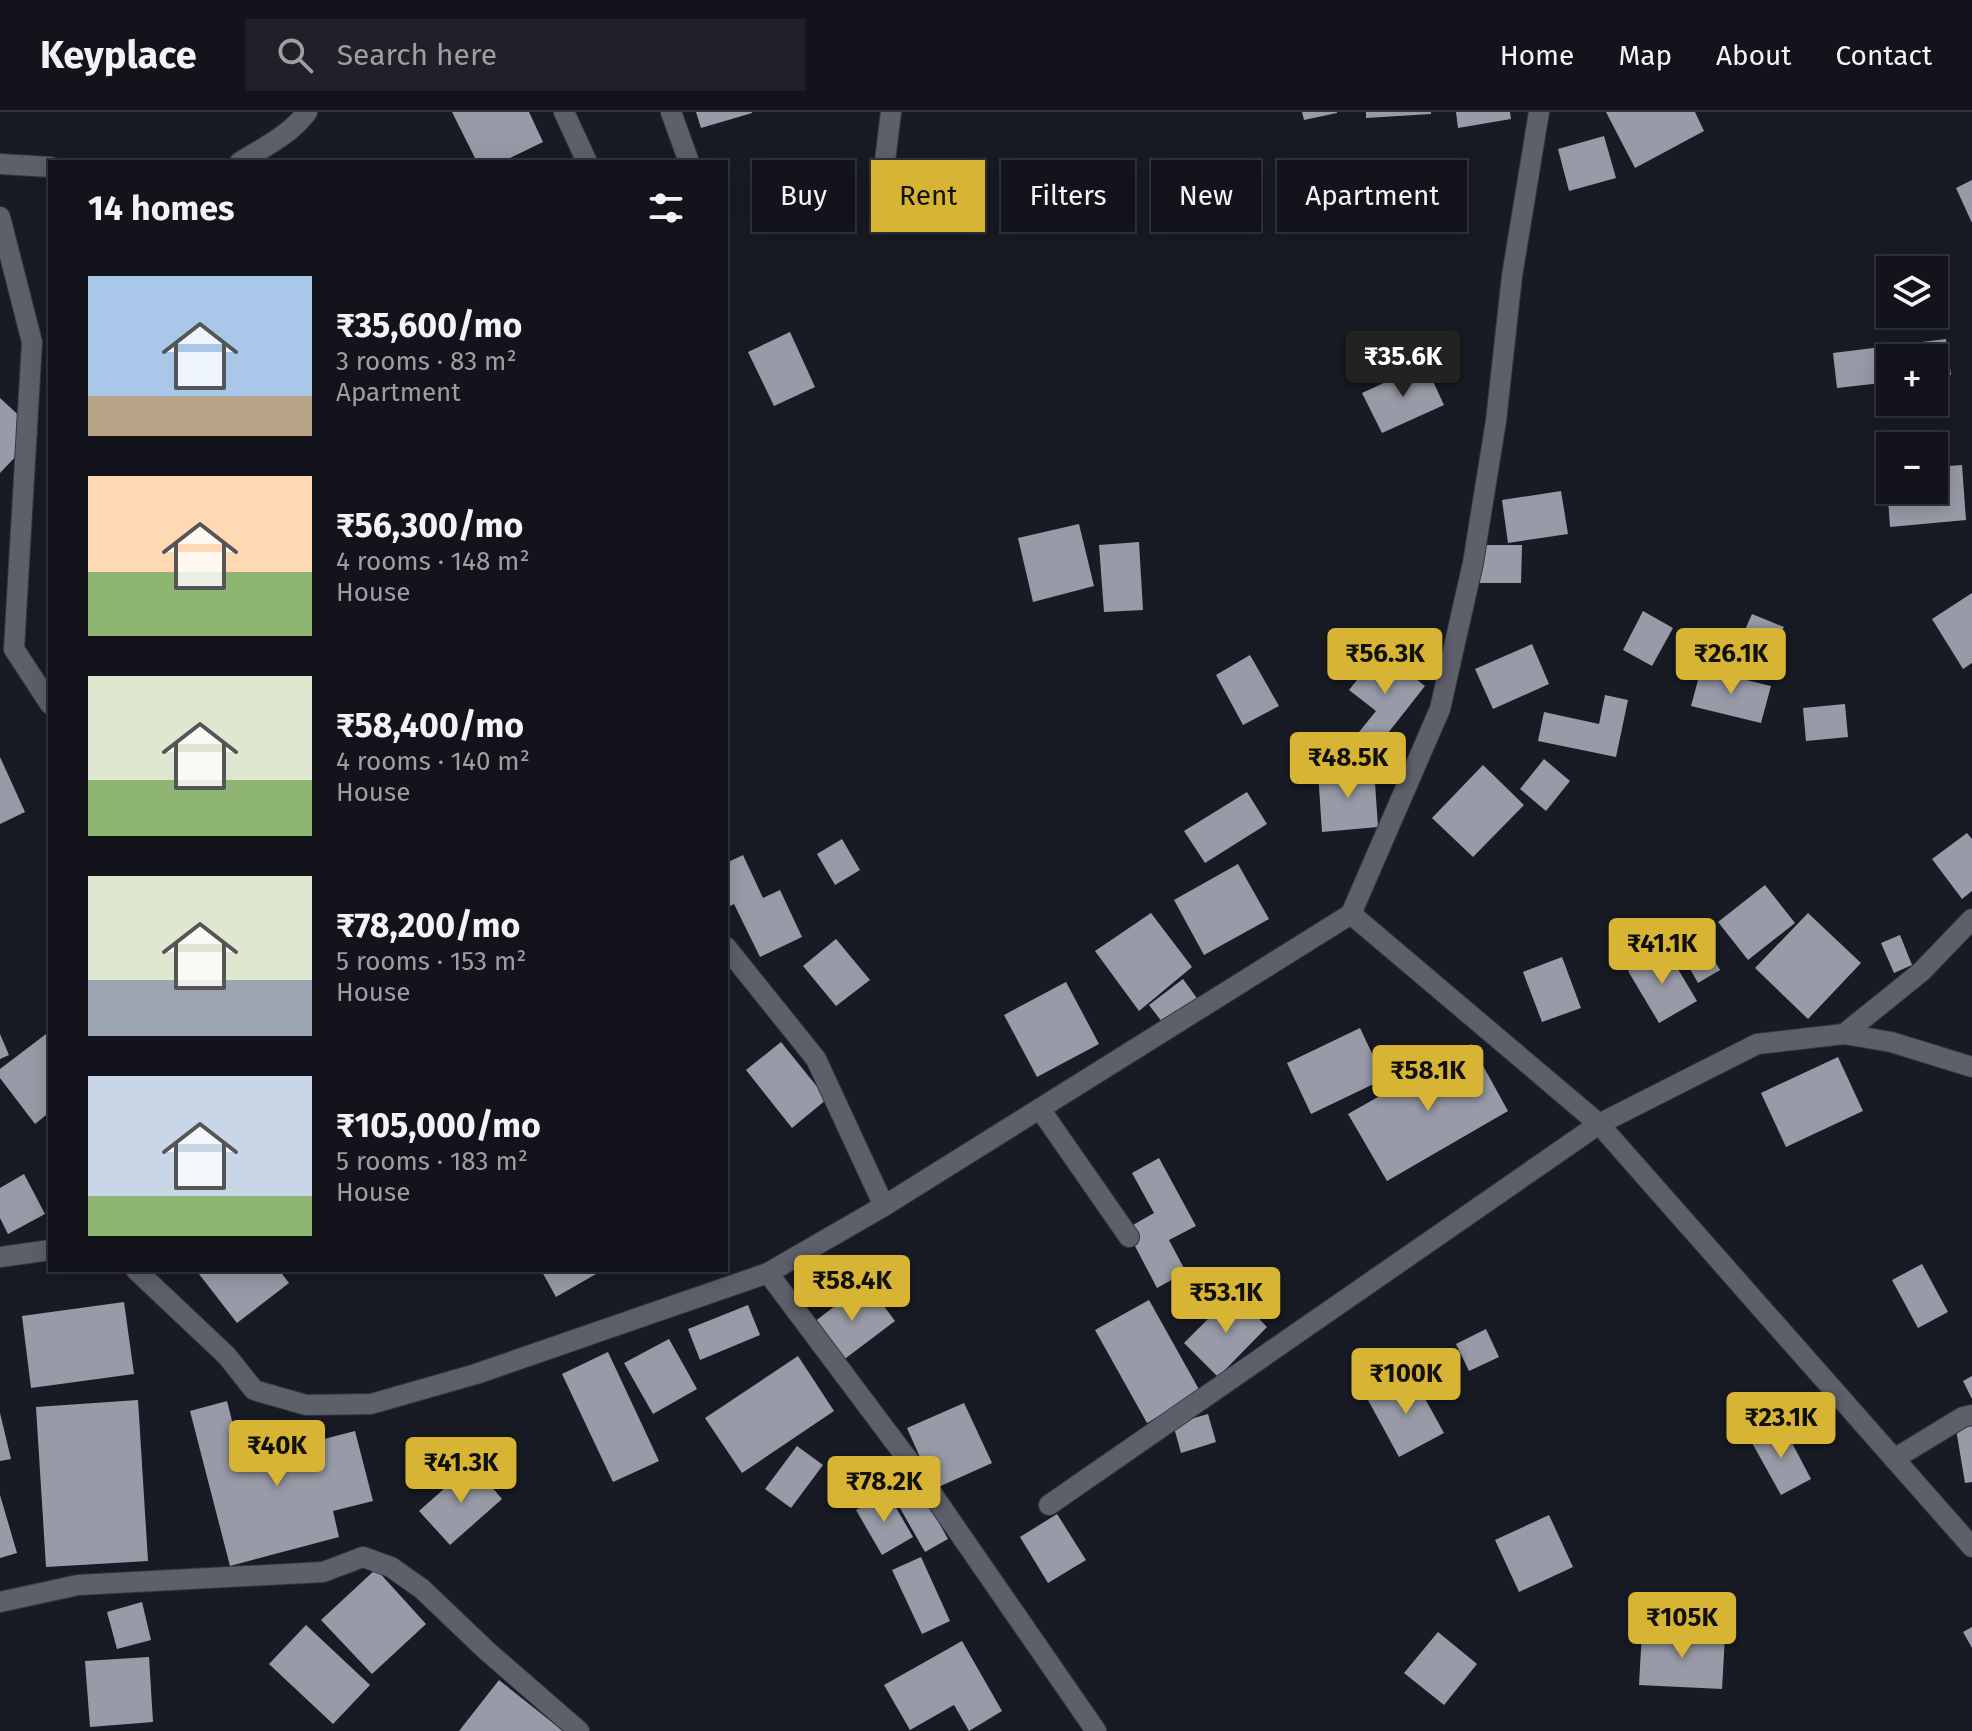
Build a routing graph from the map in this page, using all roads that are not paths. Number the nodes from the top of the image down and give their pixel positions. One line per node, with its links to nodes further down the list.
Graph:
1 (307, 112): 6 (street)
2 (564, 112): 8 (street)
3 (671, 112): 9 (street)
4 (891, 112): 10 (street)
5 (1539, 112): 15 (street)
6 (271, 153): 7 (street)
7 (247, 160)
8 (586, 160)
9 (688, 160)
10 (885, 160)
11 (0, 164): 12 (street)
12 (48, 167)
13 (0, 217): 14 (street)
14 (48, 701)
15 (1351, 914): 20 (street); 21 (street)
16 (1972, 919): 18 (street)
17 (728, 949): 22 (street)
18 (1844, 1034): 19 (street); 21 (street)
19 (1972, 1067)
20 (1040, 1109): 22 (street); 23 (street)
21 (1599, 1124): 29 (street); 30 (street)
22 (884, 1206): 27 (street)
23 (1129, 1237)
24 (48, 1250): 25 (street)
25 (0, 1257)
26 (138, 1272): 27 (street)
27 (768, 1273): 34 (street)
28 (1972, 1415): 29 (street)
29 (1894, 1459): 31 (street)
30 (1049, 1505)
31 (1972, 1547)
32 (0, 1602): 33 (street)
33 (579, 1731)
34 (1096, 1731)

